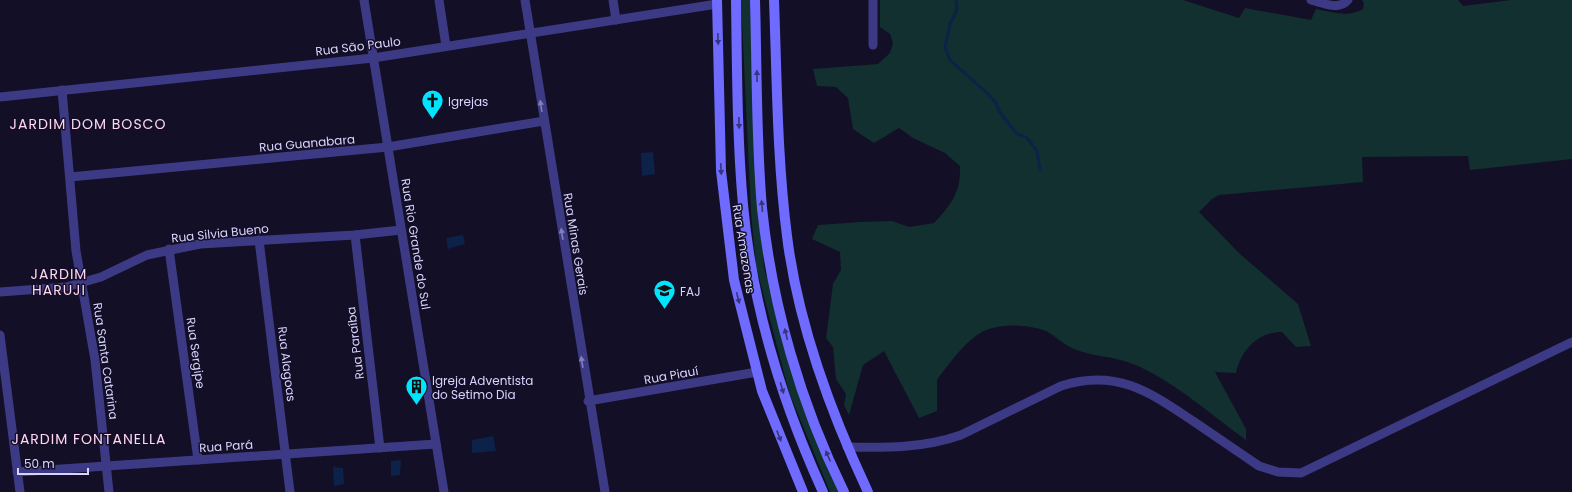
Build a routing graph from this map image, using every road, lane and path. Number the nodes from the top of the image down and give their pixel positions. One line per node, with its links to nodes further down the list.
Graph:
1 (364, 0): 16 (street, Rua Rio Grande do Sul)
2 (439, 0): 15 (street)
3 (525, 0): 13 (street, Rua Minas Gerais)
4 (613, 0): 12 (street)
5 (736, 0): 46 (main road, one-way to 46)
6 (755, 0): 47 (main road, one-way to 6)
7 (774, 0): 34 (main road)
8 (872, 0): 14 (street)
9 (1311, 0): 10 (street)
10 (1348, 1)
11 (717, 2): 12 (street, Rua São Paulo); 30 (main road, Rua Amazonas, one-way to 30)
12 (616, 20): 13 (street, Rua São Paulo)
13 (530, 33): 15 (street, Rua São Paulo); 19 (street, Rua Minas Gerais, one-way to 13)
14 (873, 45)
15 (446, 46): 16 (street, Rua São Paulo)
16 (373, 58): 17 (street, Rua São Paulo); 20 (street, Rua Rio Grande do Sul)
17 (62, 90): 18 (street, Rua São Paulo); 21 (street, Rua Santa Catarina)
18 (0, 97)
19 (544, 121): 20 (street, Rua Guanabara); 32 (street, Rua Minas Gerais, one-way to 19)
20 (388, 147): 21 (street, Rua Guanabara); 22 (street, Rua Rio Grande do Sul)
21 (70, 177): 26 (street, Rua Santa Catarina)
22 (401, 230): 23 (street, Rua Silvia Bueno); 33 (street, Rua Rio Grande do Sul)
23 (355, 235): 24 (street, Rua Silvia Bueno); 35 (street, Rua Paraíba)
24 (259, 240): 25 (street, Rua Silvia Bueno); 36 (street, Rua Alagoas)
25 (169, 249): 26 (street, Rua Silvia Bueno); 37 (street, Rua Sergipe)
26 (82, 283): 27 (street, Rua Silvia Bueno); 38 (street, Rua Santa Catarina)
27 (0, 292)
28 (0, 335): 31 (street)
29 (1572, 342): 34 (street)
30 (757, 372): 32 (street, Rua Piauí); 45 (main road, Rua Amazonas, one-way to 45)
31 (3, 380): 39 (street)
32 (588, 401): 44 (street, Rua Minas Gerais)
33 (436, 444): 35 (street, Rua Pará); 43 (street, Rua Rio Grande do Sul)
34 (846, 447): 48 (main road)
35 (380, 448): 36 (street, Rua Pará)
36 (286, 454): 37 (street, Rua Pará); 42 (street, Rua Alagoas)
37 (198, 460): 38 (street, Rua Pará)
38 (107, 466): 39 (street, Rua Pará); 41 (street, Rua Santa Catarina)
39 (17, 472): 40 (street)
40 (20, 492)
41 (109, 492)
42 (290, 492)
43 (444, 492)
44 (605, 492)
45 (803, 492)
46 (823, 492)
47 (844, 492)
48 (868, 492)

